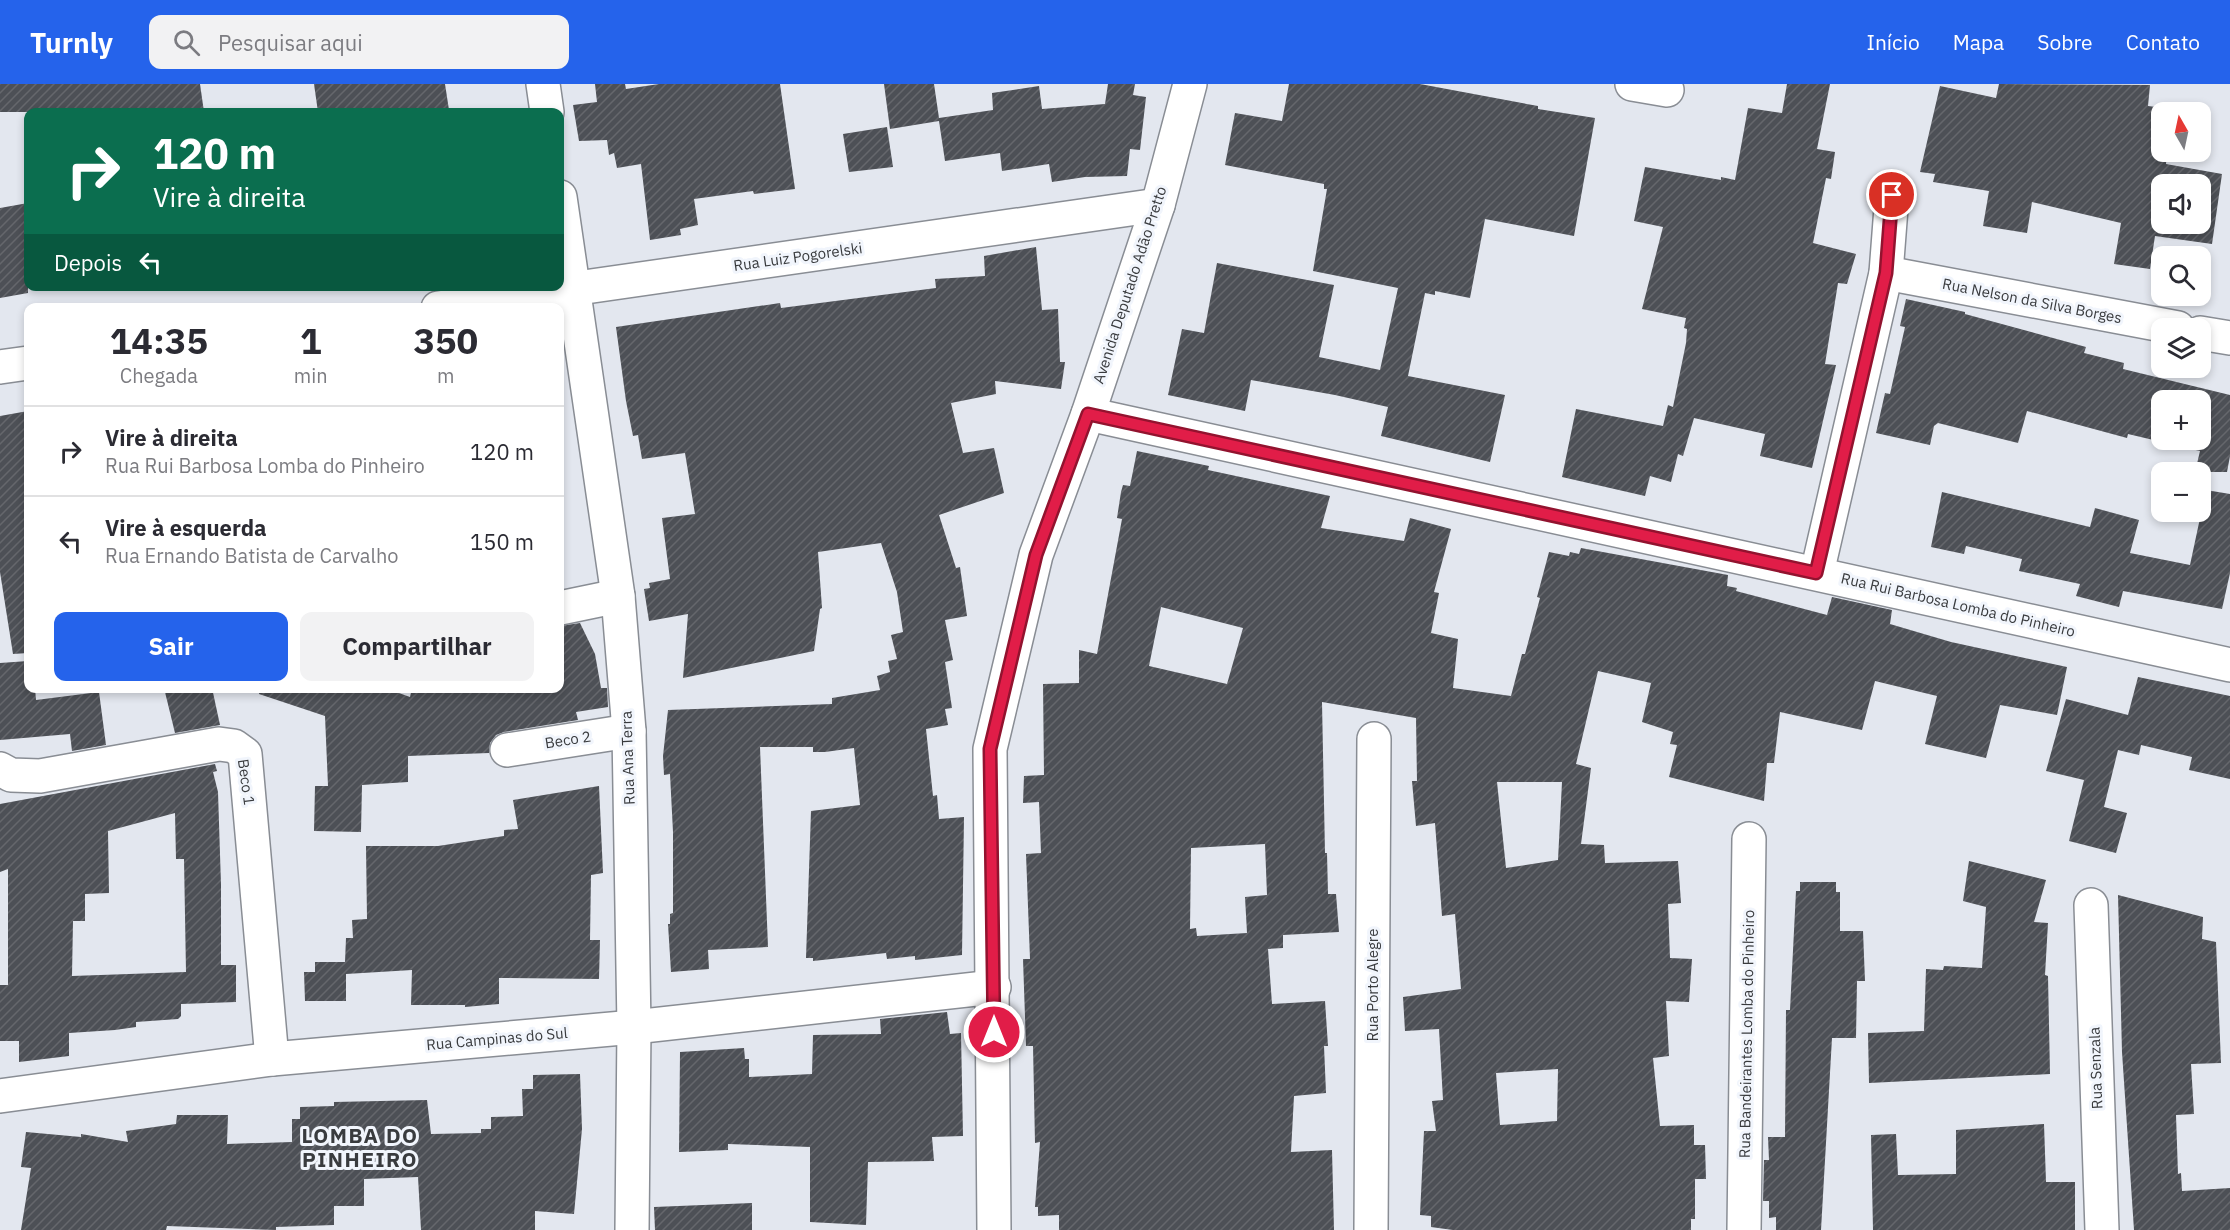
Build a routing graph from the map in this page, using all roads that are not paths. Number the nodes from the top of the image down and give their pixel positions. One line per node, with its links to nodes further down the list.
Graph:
1 (543, 84): 5 (street)
2 (1190, 84): 7 (street, Avenida Deputado Adão Pretto)
3 (1632, 84): 4 (street)
4 (1667, 90)
5 (546, 108)
6 (1892, 195): 9 (street)
7 (1158, 205): 10 (street, Rua Luiz Pogorelski); 19 (street, Avenida Deputado Adão Pretto)
8 (564, 225): 10 (street, Rua Ana Terra)
9 (1886, 273): 14 (street, Rua Nelson da Silva Borges); 20 (street)
10 (573, 289): 11 (street, Rua Luiz Pogorelski); 21 (street, Rua Ana Terra)
11 (564, 290)
12 (559, 291): 13 (street, Rua Luiz Pogorelski)
13 (474, 303)
14 (2151, 323)
15 (2211, 335): 16 (street)
16 (2230, 338)
17 (24, 364): 18 (street)
18 (0, 367)
19 (1088, 414): 20 (street, Rua Rui Barbosa Lomba do Pinheiro); 30 (street, Avenida Deputado Adão Pretto)
20 (1816, 573): 23 (street, Rua Rui Barbosa Lomba do Pinheiro)
21 (618, 596): 22 (street); 24 (street, Rua Ana Terra)
22 (564, 607)
23 (2230, 665)
24 (629, 731): 26 (street, Beco 2); 31 (street, Rua Ana Terra)
25 (1374, 740): 36 (street, Rua Porto Alegre)
26 (507, 750)
27 (0, 768): 32 (street, Beco 1)
28 (1749, 839): 37 (street, Rua Bandeirantes Lomba do Pinheiro)
29 (2091, 905): 38 (street, Rua Senzala)
30 (994, 987): 31 (street, Rua Campinas do Sul); 35 (street, Avenida Deputado Adão Pretto)
31 (634, 1027): 32 (street, Rua Campinas do Sul); 34 (street, Rua Ana Terra)
32 (272, 1059): 33 (street, Rua Campinas do Sul)
33 (0, 1096)
34 (632, 1230)
35 (994, 1230)
36 (1371, 1230)
37 (1744, 1230)
38 (2102, 1230)

